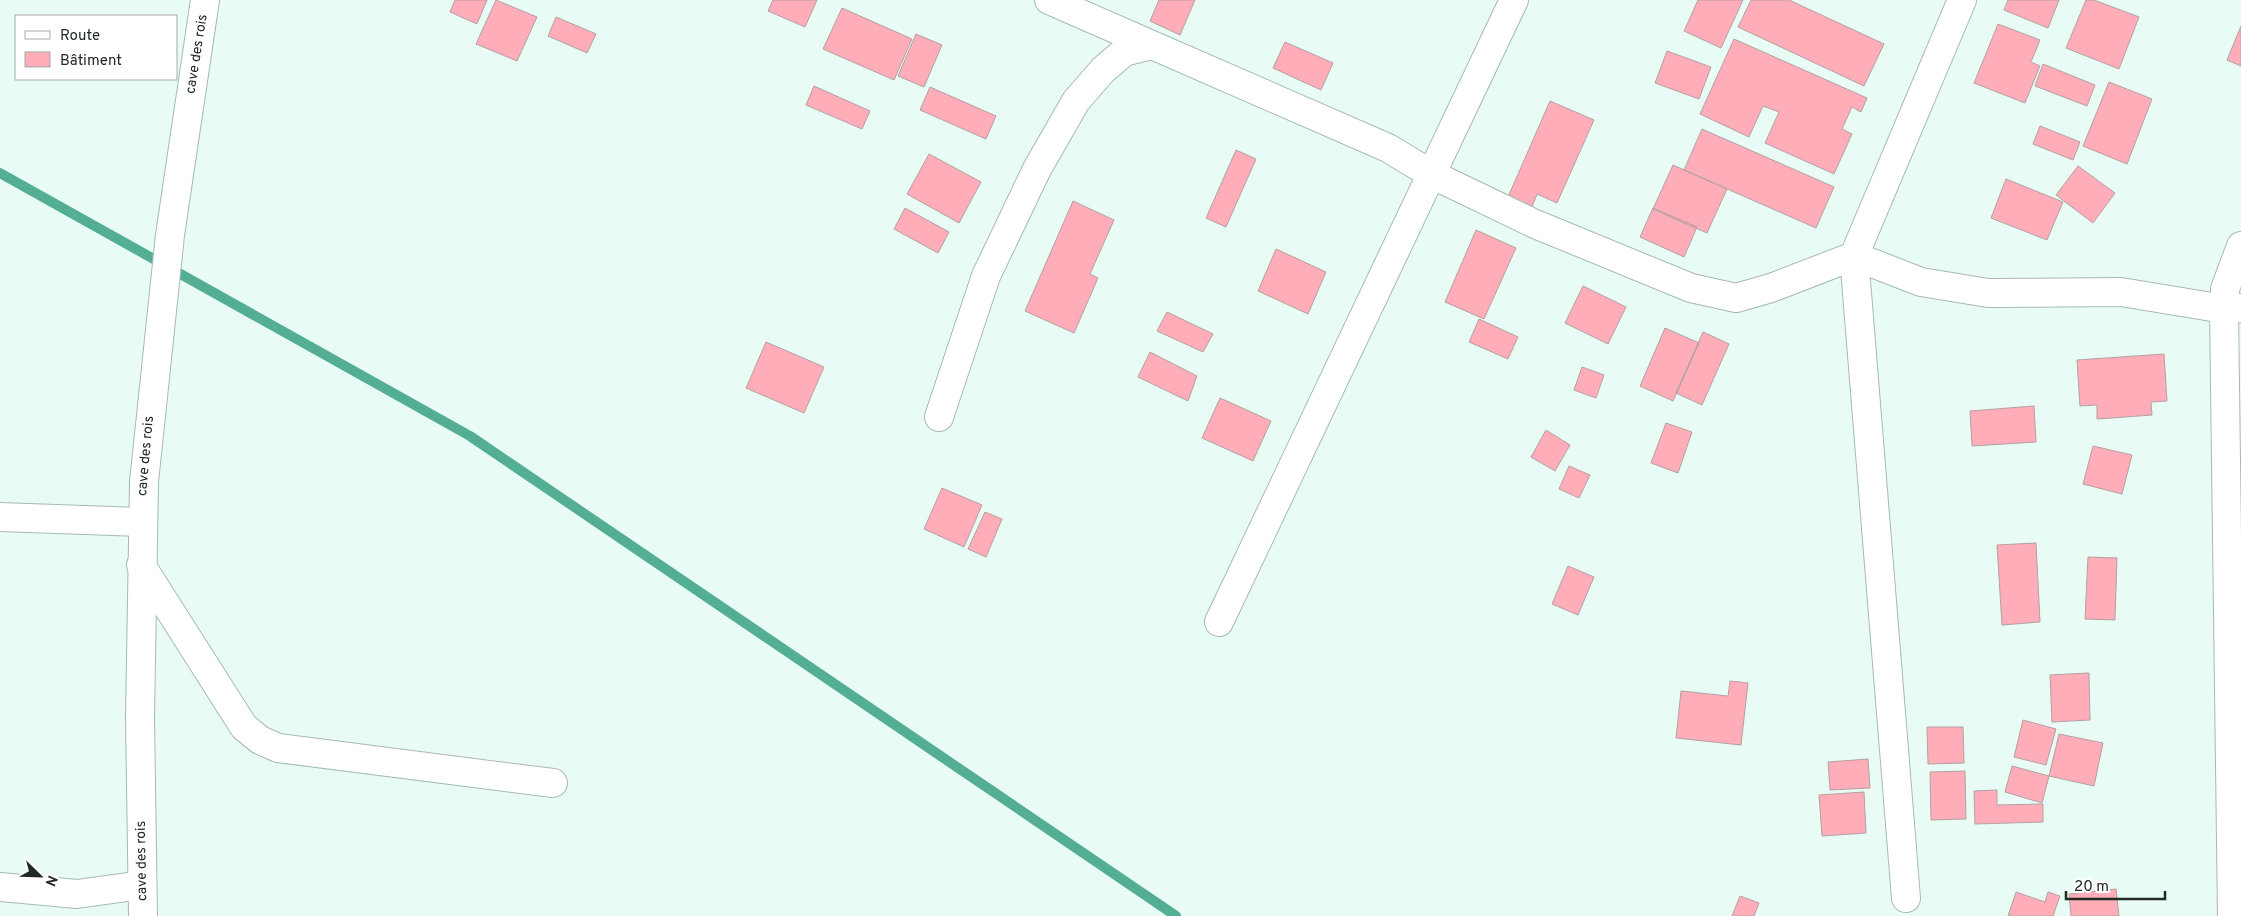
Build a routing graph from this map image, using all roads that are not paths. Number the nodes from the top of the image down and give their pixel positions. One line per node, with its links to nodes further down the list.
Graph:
1 (205, 0): 12 (street, cave des rois)
2 (1049, 0): 5 (street)
3 (1514, 0): 6 (street)
4 (1962, 0): 8 (street)
5 (1152, 45): 6 (street); 10 (street)
6 (1431, 174): 8 (street); 14 (street)
7 (2241, 246): 9 (street)
8 (1854, 256): 9 (street); 18 (street)
9 (2232, 309): 20 (street)
10 (939, 418)
11 (0, 517): 12 (street)
12 (141, 522): 13 (street, cave des rois)
13 (141, 565): 15 (street); 16 (street, cave des rois)
14 (1219, 622)
15 (553, 783)
16 (142, 884): 17 (street); 19 (street, cave des rois)
17 (0, 887)
18 (1906, 898)
19 (143, 916)
20 (2232, 916)

